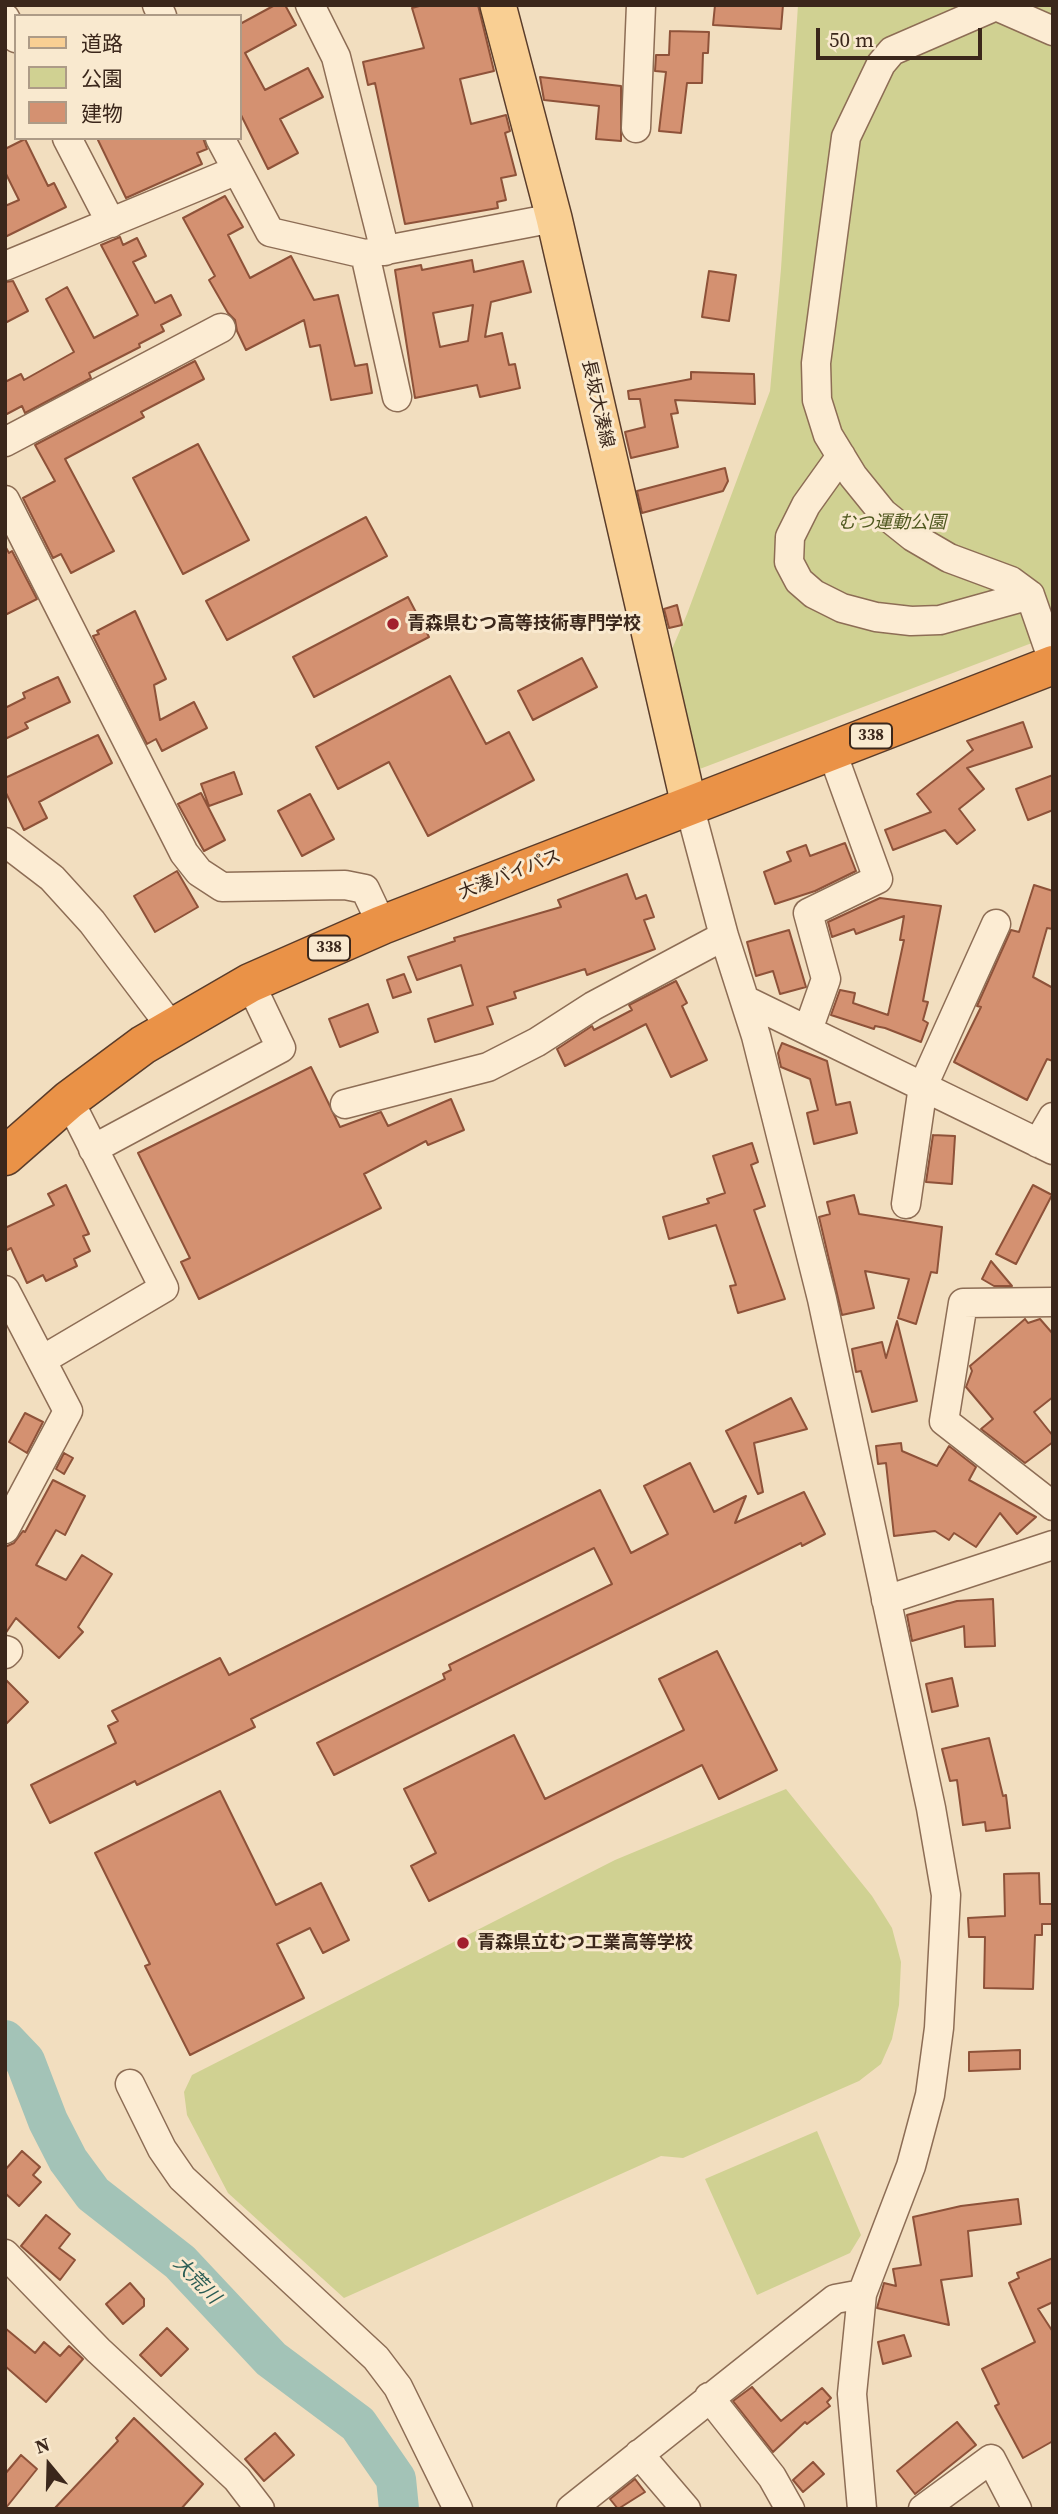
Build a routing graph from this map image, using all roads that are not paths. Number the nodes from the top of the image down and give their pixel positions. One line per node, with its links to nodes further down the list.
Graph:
1 (310, 5): 13 (street)
2 (498, 5): 11 (main road, 長坂大湊線)
3 (641, 5): 7 (street)
4 (5, 18): 6 (street)
5 (1053, 31): 18 (street)
6 (14, 34)
7 (636, 128)
8 (68, 140): 12 (street)
9 (221, 140): 10 (street)
10 (236, 171): 12 (street); 13 (street)
11 (554, 218): 13 (street); 23 (main road, 長坂大湊線)
12 (111, 223): 14 (street)
13 (375, 253): 16 (street)
14 (5, 266)
15 (221, 328): 17 (street)
16 (397, 397)
17 (5, 442)
18 (841, 456): 20 (street); 20 (street)
19 (5, 500): 26 (street)
20 (1030, 595): 21 (street)
21 (1053, 663): 22 (highway, 大湊バイパス / 338)
22 (832, 752): 23 (highway, 大湊バイパス / 338); 31 (street)
23 (689, 805): 26 (highway, 大湊バイパス / 338); 27 (street)
24 (5, 842): 30 (street)
25 (996, 924): 32 (street)
26 (382, 925): 28 (highway, 大湊バイパス / 338)
27 (724, 936): 29 (street); 34 (street)
28 (250, 984): 30 (highway, 大湊バイパス / 338); 37 (street)
29 (745, 1000): 31 (street); 47 (street)
30 (172, 1028): 33 (highway, 大湊バイパス / 338)
31 (808, 1030): 32 (street)
32 (923, 1086): 36 (street); 39 (street)
33 (69, 1100): 37 (street); 38 (highway, 大湊バイパス / 338)
34 (345, 1104)
35 (1053, 1116): 36 (street)
36 (1046, 1146)
37 (93, 1149): 42 (street)
38 (5, 1156)
39 (906, 1204)
40 (5, 1290): 42 (street)
41 (1053, 1302): 44 (street)
42 (42, 1360): 43 (street)
43 (12, 1498): 45 (street)
44 (1053, 1506)
45 (5, 1529)
46 (1053, 1545): 47 (street)
47 (886, 1600): 50 (street)
48 (130, 2084): 54 (street)
49 (5, 2254): 53 (street)
50 (862, 2294): 51 (street); 58 (street)
51 (709, 2398): 52 (street); 57 (street)
52 (639, 2454): 55 (street); 56 (street)
53 (260, 2509)
54 (458, 2509)
55 (571, 2509)
56 (687, 2509)
57 (790, 2509)
58 (862, 2509)
59 (923, 2509): 60 (street)
60 (1017, 2509)

